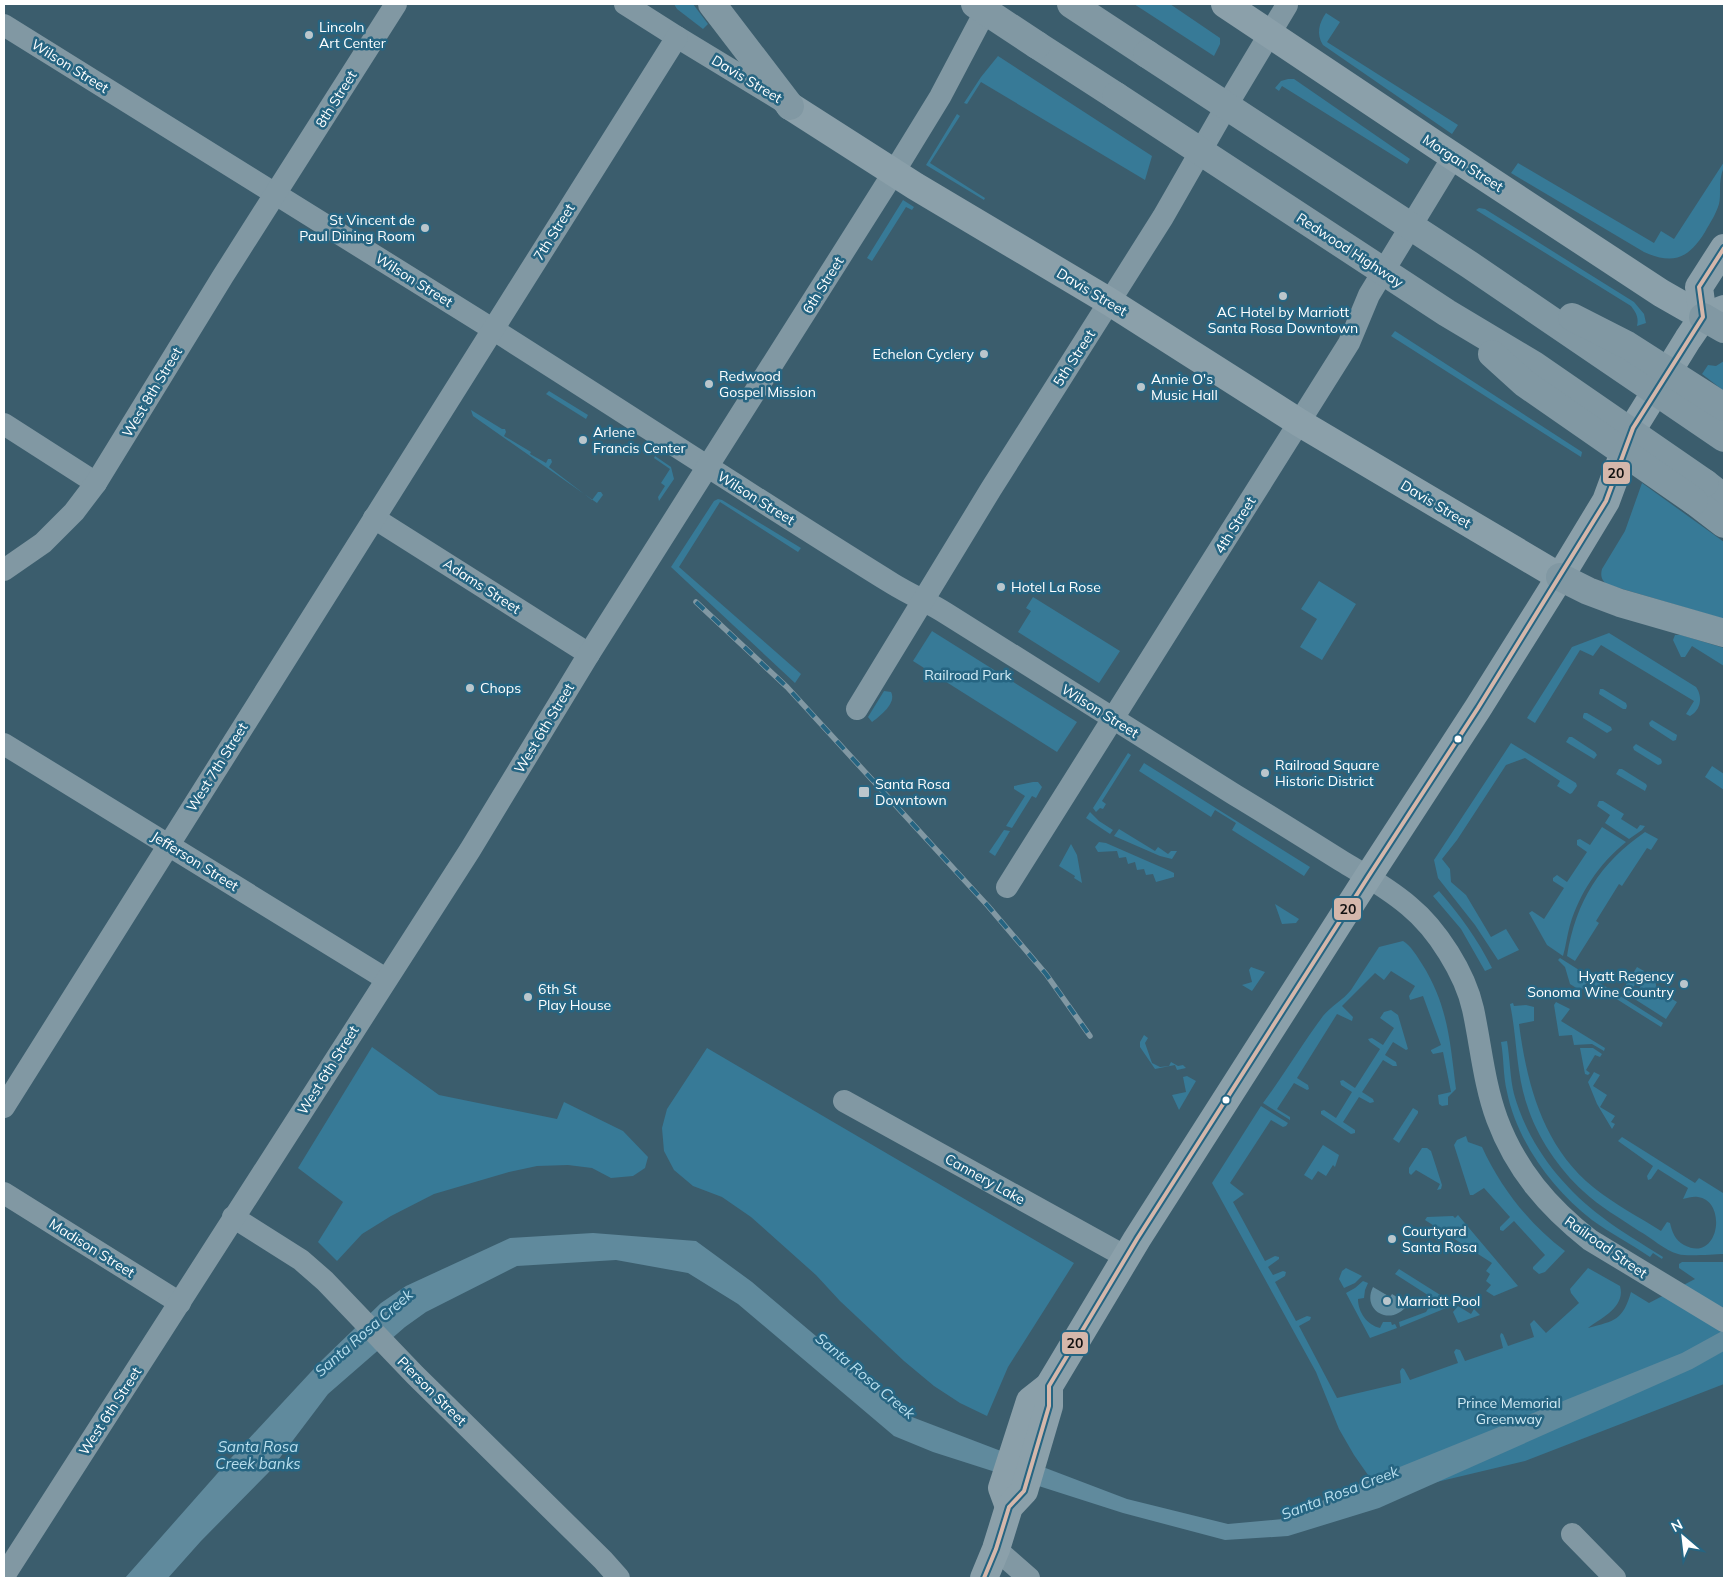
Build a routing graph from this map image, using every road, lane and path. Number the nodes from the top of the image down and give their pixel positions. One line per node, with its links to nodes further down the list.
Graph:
1 (396, 4): 15 (street, 8th Street)
2 (625, 4): 11 (street, Davis Street)
3 (712, 4): 12 (highway)
4 (974, 4): 28 (highway, Redwood Highway, bridge)
5 (988, 4): 14 (street, 6th Street)
6 (1071, 4): 17 (highway, bridge)
7 (1225, 4): 10 (main road, Morgan Street)
8 (1287, 5): 10 (street, 5th Street)
9 (4, 25): 15 (street, Wilson Street)
10 (1269, 33): 13 (main road, Morgan Street); 18 (street, 5th Street)
11 (677, 37): 12 (street, Davis Street); 20 (street, 7th Street)
12 (790, 106): 14 (main road, Davis Street)
13 (1454, 157): 19 (main road, Morgan Street); 22 (street, 4th Street)
14 (894, 172): 18 (main road, Davis Street); 26 (street, 6th Street)
15 (277, 194): 20 (street, Wilson Street); 27 (street, West 8th Street)
16 (1724, 248): 19 (main road)
17 (1470, 265): 21 (highway, bridge); 25 (highway, bridge)
18 (1110, 302): 22 (main road, Davis Street); 34 (street, 5th Street)
19 (1717, 318): 33 (main road)
20 (493, 329): 24 (street, 7th Street); 26 (street, Wilson Street)
21 (1724, 408)
22 (1300, 423): 33 (main road, Davis Street); 38 (street, 4th Street)
23 (4, 424): 27 (street)
24 (431, 428): 29 (street, West 7th Street)
25 (1724, 438)
26 (708, 467): 31 (street, 6th Street); 34 (street, Wilson Street)
27 (96, 483): 32 (street, West 8th Street)
28 (1708, 494): 30 (highway, Redwood Highway)
29 (374, 518): 36 (street, Adams Street); 40 (street, West 7th Street)
30 (1724, 524)
31 (648, 562): 36 (street, West 6th Street)
32 (4, 570)
33 (1560, 577): 35 (highway); 41 (main road)
34 (923, 600): 37 (street, 5th Street); 38 (street, Wilson Street)
35 (1724, 633)
36 (589, 654): 43 (street, West 6th Street)
37 (857, 709)
38 (1113, 719): 41 (street, Wilson Street); 42 (street, 4th Street)
39 (4, 744): 40 (street, Jefferson Street)
40 (169, 844): 43 (street, Jefferson Street); 46 (street, West 7th Street)
41 (1368, 877): 44 (street, Wilson Street); 49 (main road)
42 (1007, 887)
43 (386, 979): 48 (street, West 6th Street)
44 (1472, 1003): 51 (street, Railroad Street)
45 (844, 1101): 49 (street, Cannery Lake)
46 (4, 1106)
47 (4, 1193): 50 (street, Madison Street)
48 (233, 1217): 50 (street, West 6th Street); 55 (street, Pierson Street)
49 (1126, 1257): 53 (main road)
50 (180, 1303): 54 (street, West 6th Street)
51 (1724, 1321)
52 (1572, 1534): 58 (street)
53 (996, 1550): 56 (main road); 57 (street)
54 (4, 1576)
55 (619, 1578)
56 (984, 1578)
57 (1029, 1578)
58 (1615, 1578)

